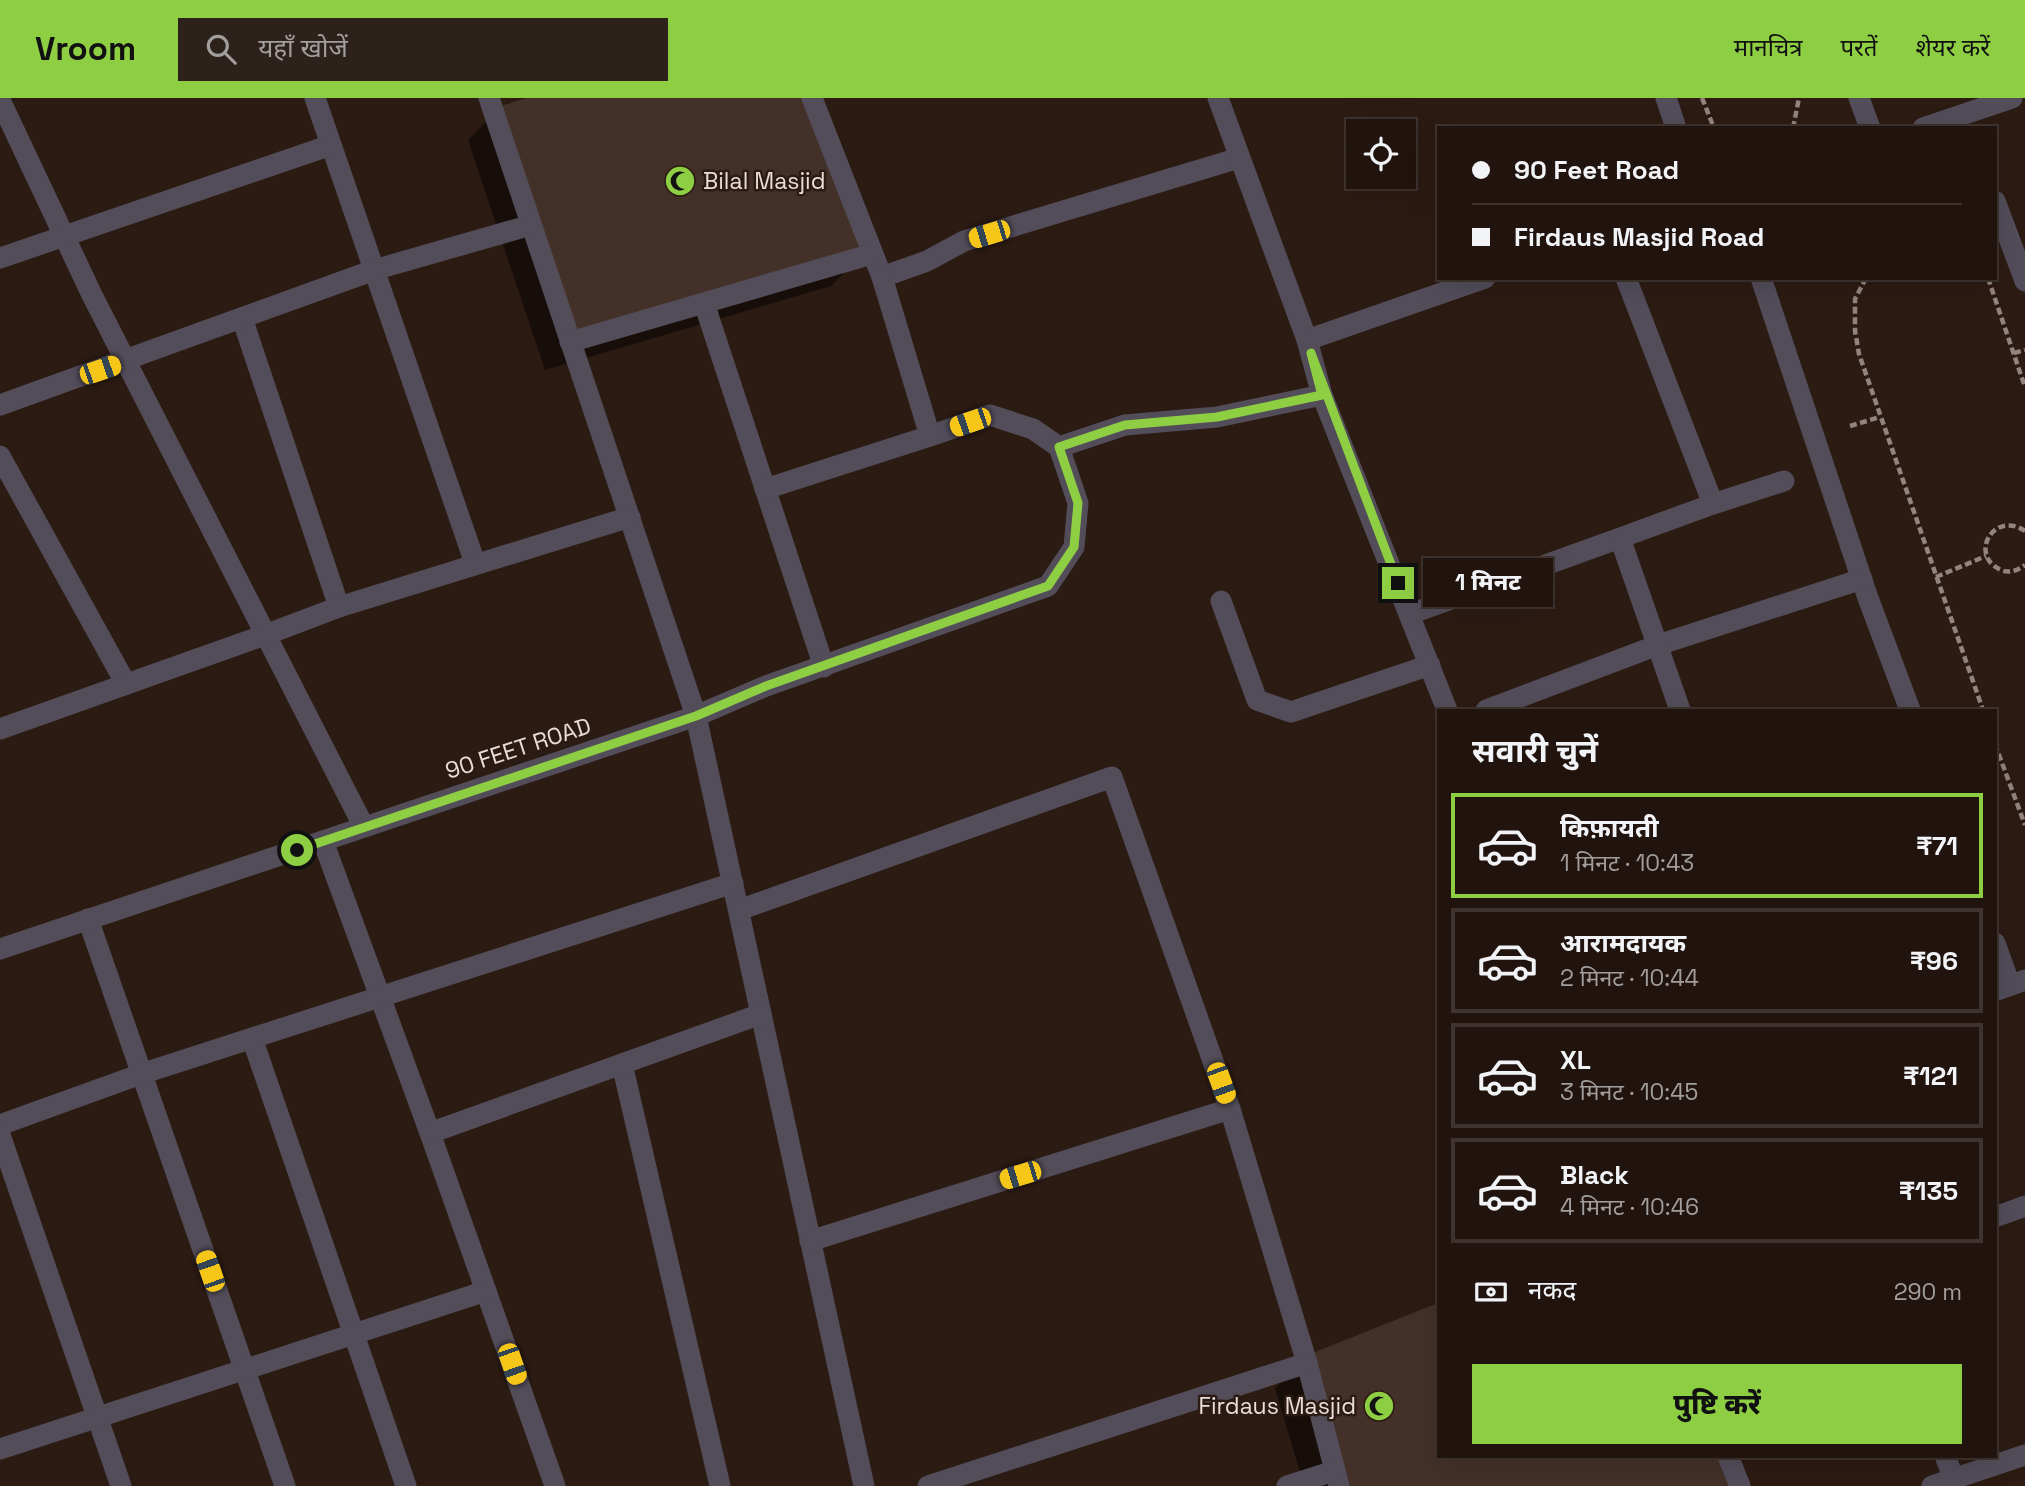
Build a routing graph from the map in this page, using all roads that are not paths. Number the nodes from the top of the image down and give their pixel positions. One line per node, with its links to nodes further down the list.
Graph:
1 (13, 98): 9 (street)
2 (315, 98): 14 (street)
3 (813, 98): 19 (street)
4 (1218, 98): 15 (street)
5 (1666, 98): 11 (street)
6 (1859, 98): 12 (street)
7 (2012, 98): 10 (street)
8 (496, 100): 17 (street)
9 (0, 101): 18 (street)
10 (1965, 121): 13 (street)
11 (1675, 126)
12 (1869, 126)
13 (1935, 126)
14 (331, 145): 18 (street); 21 (street)
15 (1239, 158): 22 (street); 30 (street)
16 (1997, 206): 26 (street)
17 (531, 225): 21 (street); 29 (street)
18 (65, 238): 20 (street); 31 (street)
19 (872, 254): 22 (street); 27 (street)
20 (0, 258)
21 (374, 270): 28 (street); 42 (street)
22 (882, 277): 34 (street)
23 (1480, 280): 30 (street)
24 (1627, 280): 39 (street)
25 (1762, 280): 43 (street)
26 (2025, 281)
27 (704, 303): 29 (street); 38 (street)
28 (242, 318): 31 (street); 45 (street)
29 (570, 342): 40 (street)
30 (1309, 347): 32 (street); 52 (street)
31 (125, 361): 33 (street); 47 (street)
32 (1322, 395): 35 (street); 46 (street)
33 (0, 405)
34 (930, 436): 35 (street); 38 (street)
35 (1059, 447): 50 (street, 90 FEET ROAD)
36 (0, 456): 51 (street)
37 (1784, 481): 39 (street)
38 (765, 489): 50 (street)
39 (1713, 504): 41 (street)
40 (629, 517): 42 (street); 57 (street)
41 (1620, 538): 46 (street); 48 (street)
42 (475, 563): 45 (street)
43 (1862, 579): 48 (street); 56 (street)
44 (1221, 601): 49 (street)
45 (339, 607): 47 (street)
46 (1410, 614): 49 (street)
47 (265, 635): 51 (street); 59 (street)
48 (1658, 645): 54 (street); 55 (street)
49 (1430, 664): 53 (street)
50 (824, 667): 57 (street, 90 FEET ROAD)
51 (126, 684): 58 (street)
52 (1446, 709)
53 (1446, 709)
54 (1489, 709)
55 (1680, 709)
56 (1910, 709)
57 (696, 716): 59 (street, 90 FEET ROAD); 61 (street)
58 (0, 728)
59 (364, 827): 60 (street, 90 FEET ROAD)
60 (323, 841): 63 (street, 90 FEET ROAD); 67 (street)
61 (733, 884): 62 (street); 67 (street)
62 (738, 910): 68 (street); 72 (street)
63 (88, 919): 64 (street, 90 FEET ROAD); 71 (street)
64 (0, 948)
65 (1997, 949): 66 (street)
66 (2010, 985)
67 (380, 997): 69 (street); 74 (street)
68 (761, 1014): 70 (street); 78 (street)
69 (252, 1038): 71 (street); 80 (street)
70 (622, 1063): 74 (street); 94 (street)
71 (142, 1074): 73 (street); 82 (street)
72 (1230, 1109): 78 (street); 81 (street)
73 (0, 1125)
74 (430, 1133): 79 (street)
75 (0, 1135): 83 (street)
76 (2025, 1206): 77 (street)
77 (1997, 1216)
78 (810, 1241): 95 (street)
79 (486, 1291): 80 (street); 93 (street)
80 (354, 1334): 82 (street); 92 (street)
81 (1307, 1363): 88 (street); 96 (street)
82 (244, 1369): 83 (street); 91 (street)
83 (97, 1418): 84 (street); 90 (street)
84 (0, 1449)
85 (2025, 1455): 89 (street)
86 (1729, 1458): 98 (street)
87 (1946, 1458): 89 (street)
88 (1337, 1478): 97 (street)
89 (1954, 1479): 99 (street)
90 (121, 1486)
91 (285, 1486)
92 (406, 1486)
93 (555, 1486)
94 (720, 1486)
95 (864, 1486)
96 (928, 1486)
97 (1287, 1486)
98 (1739, 1486)
99 (1932, 1486)

